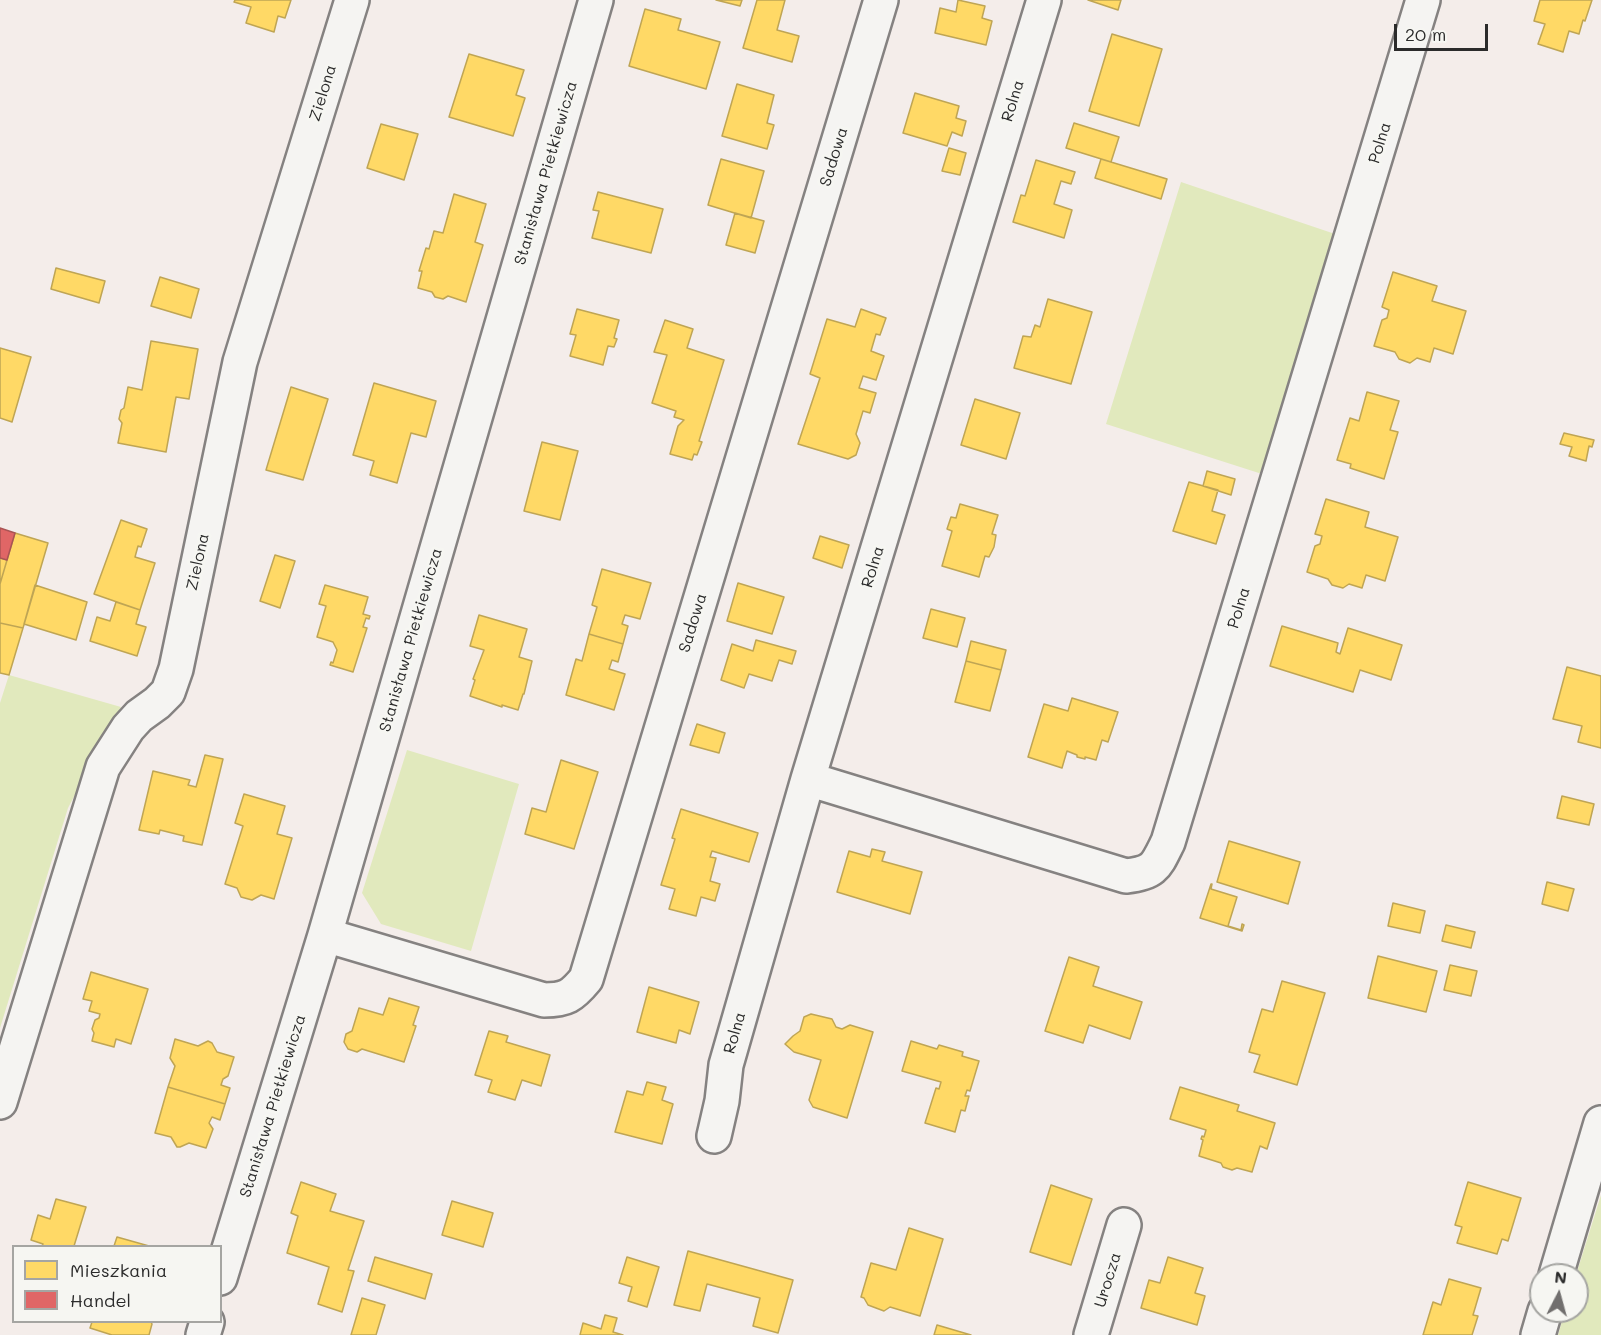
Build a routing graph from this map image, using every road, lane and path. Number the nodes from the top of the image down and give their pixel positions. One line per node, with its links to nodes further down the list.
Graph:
1 (352, 0): 8 (street, Zielona)
2 (596, 0): 7 (street, Stanisława Pietkiewicza)
3 (882, 0): 7 (street, Sadowa)
4 (1044, 0): 6 (street, Rolna)
5 (1423, 0): 6 (street, Polna)
6 (808, 779): 10 (street, Rolna)
7 (325, 935): 13 (street, Stanisława Pietkiewicza)
8 (0, 1102)
9 (1601, 1123): 12 (street)
10 (714, 1136)
11 (1124, 1225): 14 (street, Urocza)
12 (1560, 1263)
13 (222, 1271)
14 (1091, 1335)

